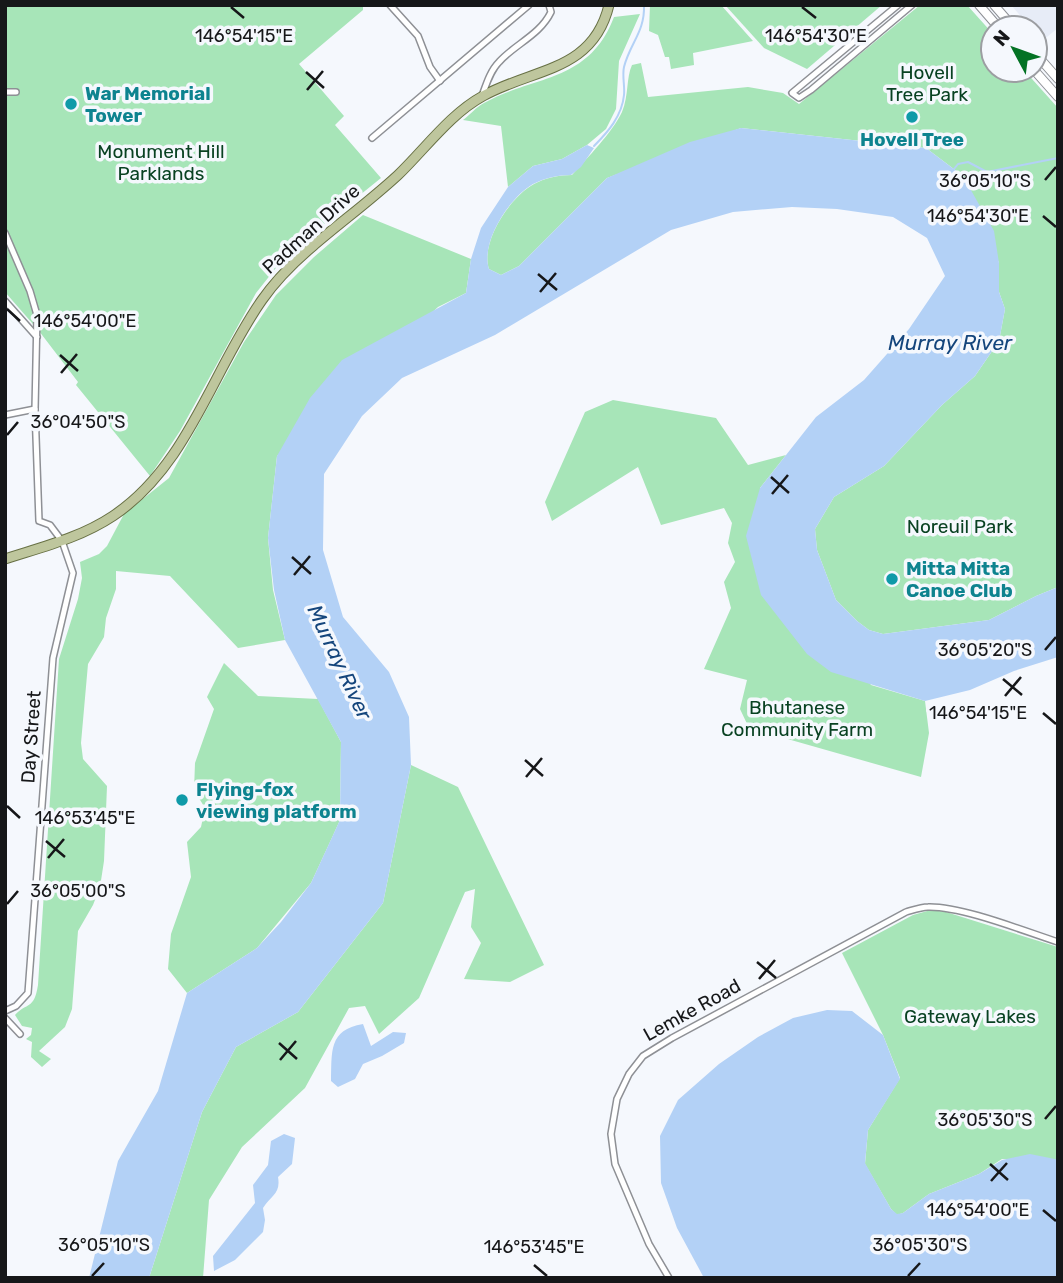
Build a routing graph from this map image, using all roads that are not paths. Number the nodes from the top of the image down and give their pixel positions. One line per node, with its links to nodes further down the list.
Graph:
1 (390, 5): 7 (street)
2 (529, 5): 7 (street)
3 (549, 5): 10 (street)
4 (610, 5): 10 (main road, Padman Drive)
5 (898, 5): 6 (street)
6 (912, 5)
7 (440, 81): 11 (street)
8 (5, 92): 9 (street)
9 (16, 92)
10 (482, 96): 17 (main road, Padman Drive)
11 (372, 138)
12 (5, 233): 14 (street)
13 (5, 301): 14 (street)
14 (37, 337): 15 (street)
15 (35, 409): 16 (street); 17 (street)
16 (5, 415)
17 (62, 541): 18 (main road, Padman Drive); 20 (street, Day Street)
18 (5, 559)
19 (1058, 942): 23 (street, Lemke Road)
20 (5, 1011)
21 (5, 1018): 22 (street)
22 (20, 1034)
23 (669, 1278)

